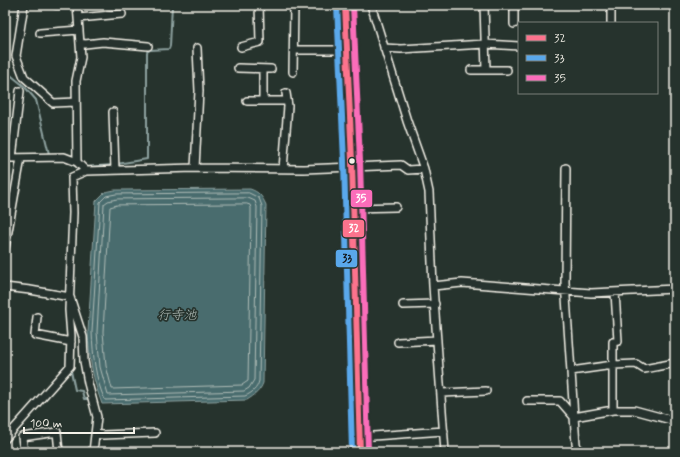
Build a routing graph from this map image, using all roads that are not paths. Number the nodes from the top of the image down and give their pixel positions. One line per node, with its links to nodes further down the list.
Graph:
1 (24, 5): 39 (street)
2 (62, 5): 10 (street)
3 (77, 5): 13 (street)
4 (259, 5): 22 (street)
5 (345, 5): 26 (main road)
6 (371, 5): 24 (street)
7 (484, 5): 19 (street)
8 (514, 5): 15 (street)
9 (611, 5): 14 (street)
10 (56, 6)
11 (294, 6): 25 (street)
12 (122, 14): 13 (street)
13 (78, 18): 16 (street)
14 (611, 22)
15 (514, 24)
16 (79, 30): 17 (street); 18 (street)
17 (40, 33)
18 (80, 43): 20 (street); 39 (street)
19 (485, 44): 21 (street); 24 (street); 31 (street)
20 (148, 46)
21 (518, 46)
22 (241, 47)
23 (197, 48): 46 (street)
24 (384, 48): 49 (street)
25 (294, 50): 26 (street); 33 (street)
26 (347, 50): 43 (main road)
27 (238, 68): 28 (street)
28 (263, 69): 29 (street); 37 (street)
29 (271, 69)
30 (471, 70): 31 (street)
31 (486, 70): 32 (street)
32 (507, 70)
33 (293, 72)
34 (20, 91): 41 (street)
35 (286, 93): 38 (street)
36 (247, 101): 37 (street)
37 (263, 101): 38 (street)
38 (287, 101): 48 (street)
39 (76, 102): 44 (street)
40 (113, 112): 45 (street)
41 (9, 158): 42 (street)
42 (21, 158): 44 (street); 52 (street)
43 (352, 166): 48 (street); 49 (street); 51 (main road)
44 (82, 167): 45 (street); 58 (street)
45 (115, 167): 46 (street)
46 (195, 168): 48 (street)
47 (566, 168): 56 (street)
48 (283, 169)
49 (424, 169): 53 (street)
50 (396, 207): 51 (street)
51 (353, 208): 77 (main road)
52 (5, 248)
53 (433, 286): 56 (street); 59 (street)
54 (5, 287): 58 (street)
55 (675, 289): 57 (street)
56 (567, 292): 57 (street); 67 (street)
57 (615, 292): 66 (street)
58 (70, 297): 63 (street); 76 (street)
59 (435, 304): 60 (street); 62 (street)
60 (404, 305)
61 (37, 317): 63 (street)
62 (437, 340): 64 (street); 69 (street)
63 (71, 342): 78 (street)
64 (398, 342)
65 (675, 362): 66 (street)
66 (613, 365): 67 (street); 71 (street)
67 (571, 371): 72 (street)
68 (486, 391): 69 (street)
69 (442, 393): 74 (street)
70 (527, 401): 72 (street)
71 (613, 410): 72 (street); 73 (street)
72 (574, 417): 84 (street)
73 (675, 421)
74 (444, 431): 77 (street); 83 (street)
75 (155, 433): 76 (street)
76 (95, 434): 81 (street)
77 (360, 437): 82 (main road)
78 (5, 439)
79 (24, 452): 80 (street)
80 (59, 452)
81 (93, 452)
82 (360, 452)
83 (446, 452)
84 (579, 452)

